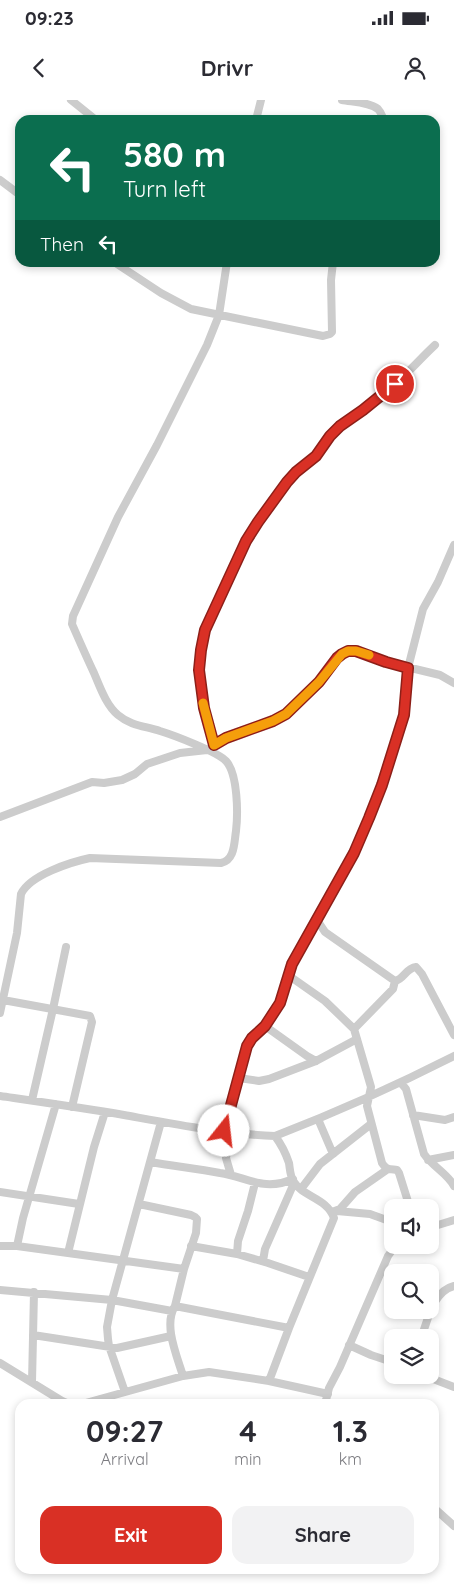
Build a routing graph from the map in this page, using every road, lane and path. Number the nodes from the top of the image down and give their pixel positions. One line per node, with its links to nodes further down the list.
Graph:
1 (71, 100): 4 (street)
2 (261, 100): 5 (street)
3 (342, 100): 6 (street)
4 (90, 115)
5 (257, 115)
6 (382, 115)
7 (0, 180): 8 (street)
8 (15, 191)
9 (121, 267): 12 (street)
10 (225, 267): 12 (street)
11 (332, 267): 12 (street)
12 (219, 316): 19 (street)
13 (435, 345): 19 (street)
14 (454, 545): 15 (street)
15 (408, 668): 16 (street); 17 (street); 19 (street)
16 (426, 672): 17 (street); 18 (street)
17 (406, 678): 21 (street)
18 (454, 683)
19 (210, 748): 20 (street); 25 (street)
20 (0, 817)
21 (317, 920): 23 (street); 24 (street)
22 (66, 947): 26 (street)
23 (288, 975): 28 (street); 29 (street)
24 (395, 981): 29 (street); 30 (street)
25 (3, 1000): 26 (street); 27 (street)
26 (54, 1009): 38 (street); 40 (street)
27 (0, 1013)
28 (265, 1026): 33 (street); 34 (street)
29 (354, 1029): 31 (street)
30 (454, 1035)
31 (357, 1040): 33 (street); 36 (street)
32 (454, 1056): 35 (street)
33 (316, 1061): 34 (street)
34 (239, 1078): 47 (street)
35 (401, 1083): 36 (street); 42 (street)
36 (370, 1097): 44 (street); 46 (street)
37 (0, 1098): 38 (street)
38 (32, 1100): 39 (street)
39 (56, 1104): 40 (street); 60 (street)
40 (72, 1107): 41 (street)
41 (106, 1112): 45 (street); 62 (street)
42 (413, 1115): 43 (street); 51 (street)
43 (454, 1117)
44 (318, 1119): 48 (street); 49 (street)
45 (161, 1122): 47 (street); 52 (street)
46 (371, 1124): 49 (street); 53 (street)
47 (227, 1131): 48 (street); 54 (street)
48 (275, 1136): 55 (street)
49 (333, 1154): 58 (street)
50 (454, 1155): 51 (street)
51 (428, 1160): 57 (street)
52 (150, 1162): 54 (street); 63 (street)
53 (388, 1170): 61 (street); 64 (street)
54 (231, 1175): 56 (street)
55 (293, 1181): 56 (street); 58 (street); 75 (street)
56 (255, 1183): 72 (street)
57 (454, 1186)
58 (301, 1189): 64 (street)
59 (0, 1192): 60 (street)
60 (29, 1195): 62 (street); 69 (street)
61 (407, 1199)
62 (79, 1204): 71 (street)
63 (139, 1204): 70 (street); 74 (street)
64 (335, 1211): 65 (street); 77 (street)
65 (384, 1219)
66 (454, 1220): 67 (street)
67 (439, 1225)
68 (0, 1246): 69 (street)
69 (17, 1246): 71 (street)
70 (191, 1246): 72 (street); 76 (street)
71 (68, 1252): 74 (street)
72 (237, 1254): 75 (street)
73 (389, 1254): 87 (street)
74 (124, 1260): 76 (street); 81 (street)
75 (262, 1261): 77 (street)
76 (184, 1269): 82 (street)
77 (310, 1277): 83 (street)
78 (454, 1286): 84 (street)
79 (0, 1290): 80 (street)
80 (34, 1292): 81 (street); 85 (street)
81 (112, 1300): 82 (street); 88 (street)
82 (174, 1308): 83 (street); 86 (street)
83 (289, 1328): 92 (street)
84 (424, 1329)
85 (33, 1335): 88 (street); 93 (street)
86 (171, 1336): 88 (street); 91 (street)
87 (349, 1345): 89 (street); 97 (street)
88 (109, 1346): 96 (street)
89 (384, 1359)
90 (0, 1363): 93 (street)
91 (183, 1376): 92 (street); 96 (street)
92 (269, 1381): 97 (street)
93 (32, 1382): 98 (street)
94 (439, 1382): 95 (street)
95 (454, 1388)
96 (125, 1392): 99 (street)
97 (328, 1394): 100 (street)
98 (59, 1399)
99 (100, 1399)
100 (326, 1399)
101 (439, 1512): 102 (street)
102 (454, 1526)

